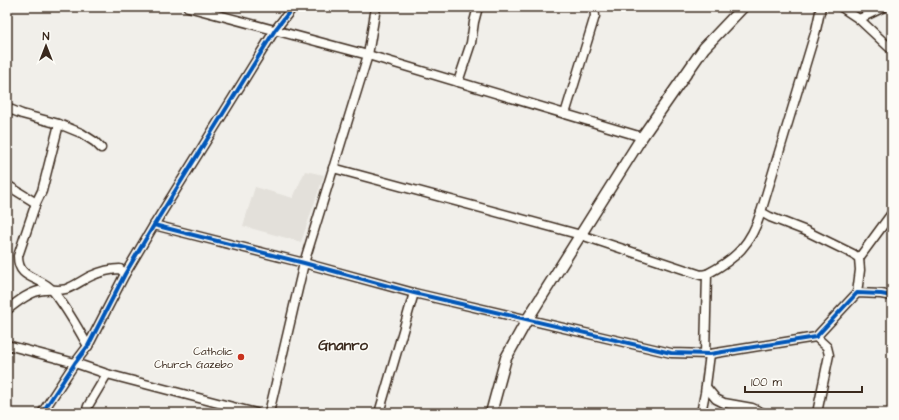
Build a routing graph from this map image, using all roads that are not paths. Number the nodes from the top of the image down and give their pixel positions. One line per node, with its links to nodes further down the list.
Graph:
1 (188, 7): 10 (street)
2 (293, 7): 12 (street)
3 (376, 7): 14 (street)
4 (478, 7): 15 (street)
5 (594, 7): 17 (street)
6 (743, 7): 19 (main road)
7 (820, 7): 24 (street)
8 (841, 7): 11 (street)
9 (884, 7): 11 (street)
10 (202, 9): 12 (street)
11 (859, 20): 13 (street)
12 (275, 30): 14 (street); 26 (street)
13 (892, 50)
14 (368, 55): 15 (street); 21 (street)
15 (458, 82): 17 (street)
16 (7, 108): 18 (street)
17 (565, 114): 19 (street)
18 (59, 124): 20 (street); 23 (street)
19 (642, 137): 27 (main road)
20 (101, 148)
21 (333, 168): 27 (street); 29 (street)
22 (7, 184): 23 (street)
23 (36, 203): 32 (street)
24 (761, 212): 28 (street); 31 (street)
25 (892, 213): 28 (street)
26 (154, 225): 29 (street); 30 (street)
27 (580, 235): 31 (street); 37 (main road)
28 (859, 258): 34 (street)
29 (304, 263): 33 (street); 48 (street)
30 (125, 274): 32 (street); 40 (street)
31 (707, 274): 41 (street)
32 (52, 290): 36 (street); 40 (street)
33 (414, 293): 37 (street); 49 (street)
34 (857, 293): 35 (street); 38 (street)
35 (892, 296)
36 (7, 310)
37 (527, 320): 41 (street); 50 (main road)
38 (816, 336): 41 (street); 53 (street)
39 (7, 345): 42 (street)
40 (88, 346): 42 (street)
41 (708, 354): 44 (street)
42 (75, 363): 43 (street); 45 (street)
43 (107, 374): 46 (street); 47 (street)
44 (706, 387): 51 (street); 52 (street)
45 (42, 413)
46 (86, 413)
47 (256, 413)
48 (270, 413)
49 (379, 413)
50 (491, 413)
51 (701, 413)
52 (763, 413)
53 (817, 413)

